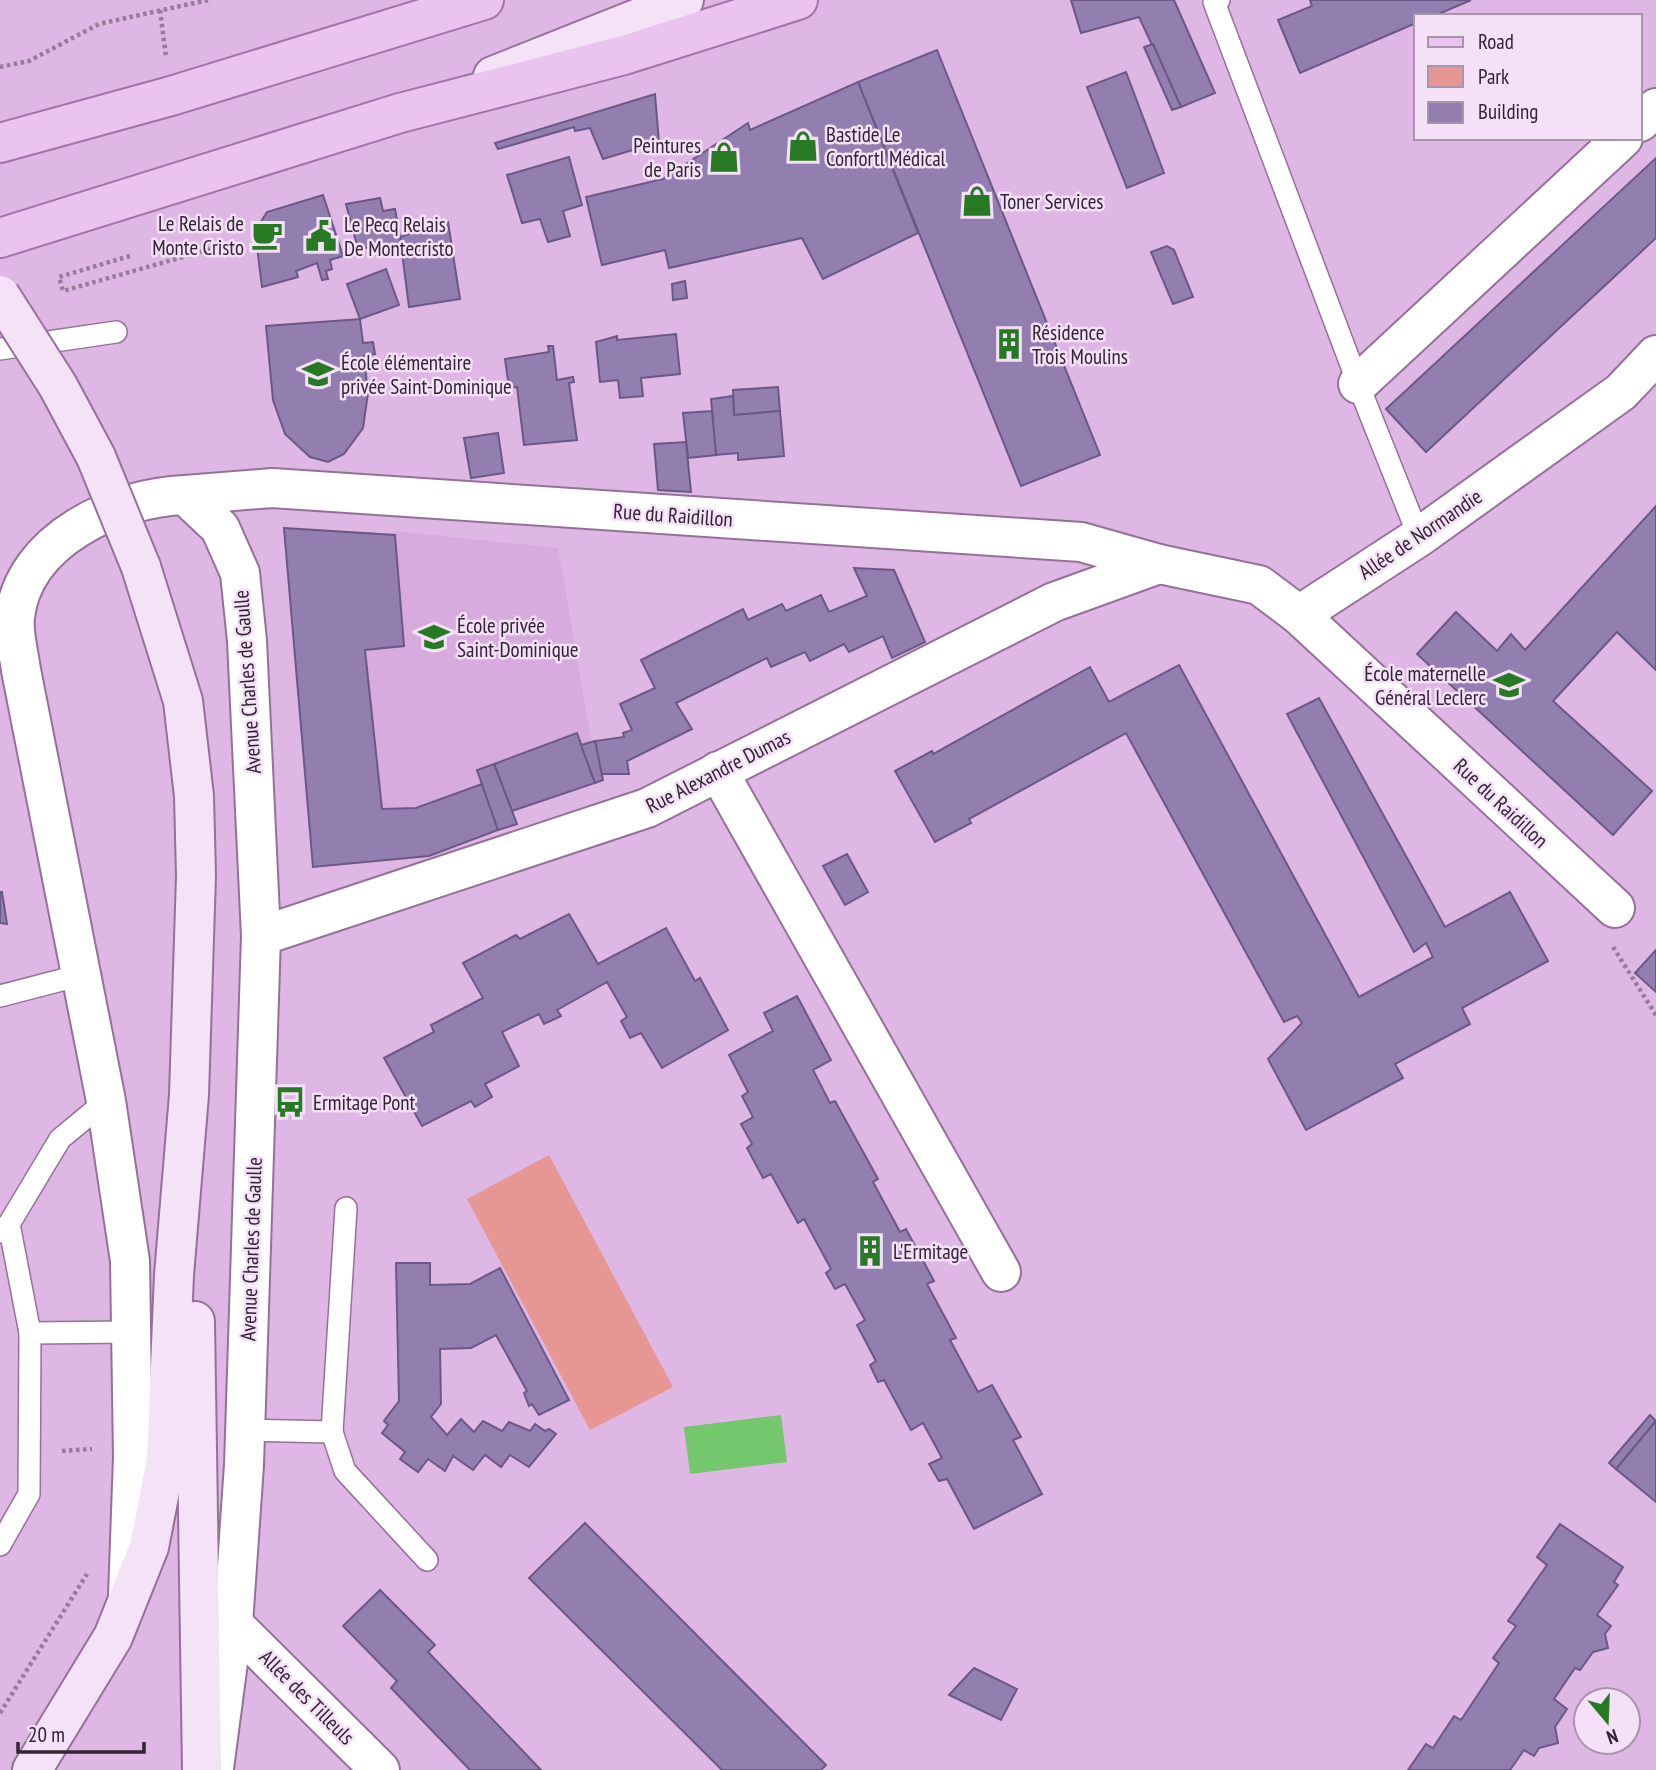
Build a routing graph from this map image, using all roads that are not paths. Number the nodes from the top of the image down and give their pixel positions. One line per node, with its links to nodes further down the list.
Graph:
1 (484, 0): 9 (main road)
2 (684, 0): 6 (main road)
3 (798, 0): 6 (main road)
4 (1219, 0): 15 (lane)
5 (1656, 108): 7 (street)
6 (400, 113): 10 (main road)
7 (1642, 120)
8 (1621, 140): 15 (street)
9 (0, 143)
10 (11, 233)
11 (0, 295): 25 (main road, bridge)
12 (116, 332): 13 (lane)
13 (0, 349)
14 (1656, 355): 17 (street, Allée de Normandie)
15 (1358, 384): 17 (lane)
16 (185, 495): 18 (street, Rue du Raidillon); 22 (street, Avenue Charles de Gaulle); 23 (street)
17 (1419, 537): 19 (street, Allée de Normandie)
18 (1159, 564): 19 (street); 20 (street, Rue Alexandre Dumas)
19 (1299, 615): 21 (street, Rue du Raidillon)
20 (718, 771): 22 (street, Rue Alexandre Dumas); 29 (street)
21 (1615, 908)
22 (261, 936): 32 (street, Avenue Charles de Gaulle)
23 (81, 975): 24 (lane); 26 (street)
24 (0, 996)
25 (189, 1095): 36 (main road); 39 (main road)
26 (106, 1101): 28 (lane); 30 (street)
27 (346, 1208): 33 (lane)
28 (5, 1228): 31 (lane)
29 (1001, 1272)
30 (132, 1332): 31 (lane); 36 (street)
31 (30, 1333): 34 (lane)
32 (245, 1430): 33 (lane); 37 (street, Avenue Charles de Gaulle)
33 (332, 1432): 35 (lane)
34 (0, 1545)
35 (427, 1560)
36 (128, 1598): 38 (main road)
37 (233, 1624): 40 (street, Avenue Charles de Gaulle); 41 (street, Allée des Tilleuls)
38 (32, 1770)
39 (202, 1770)
40 (213, 1770)
41 (380, 1770)

